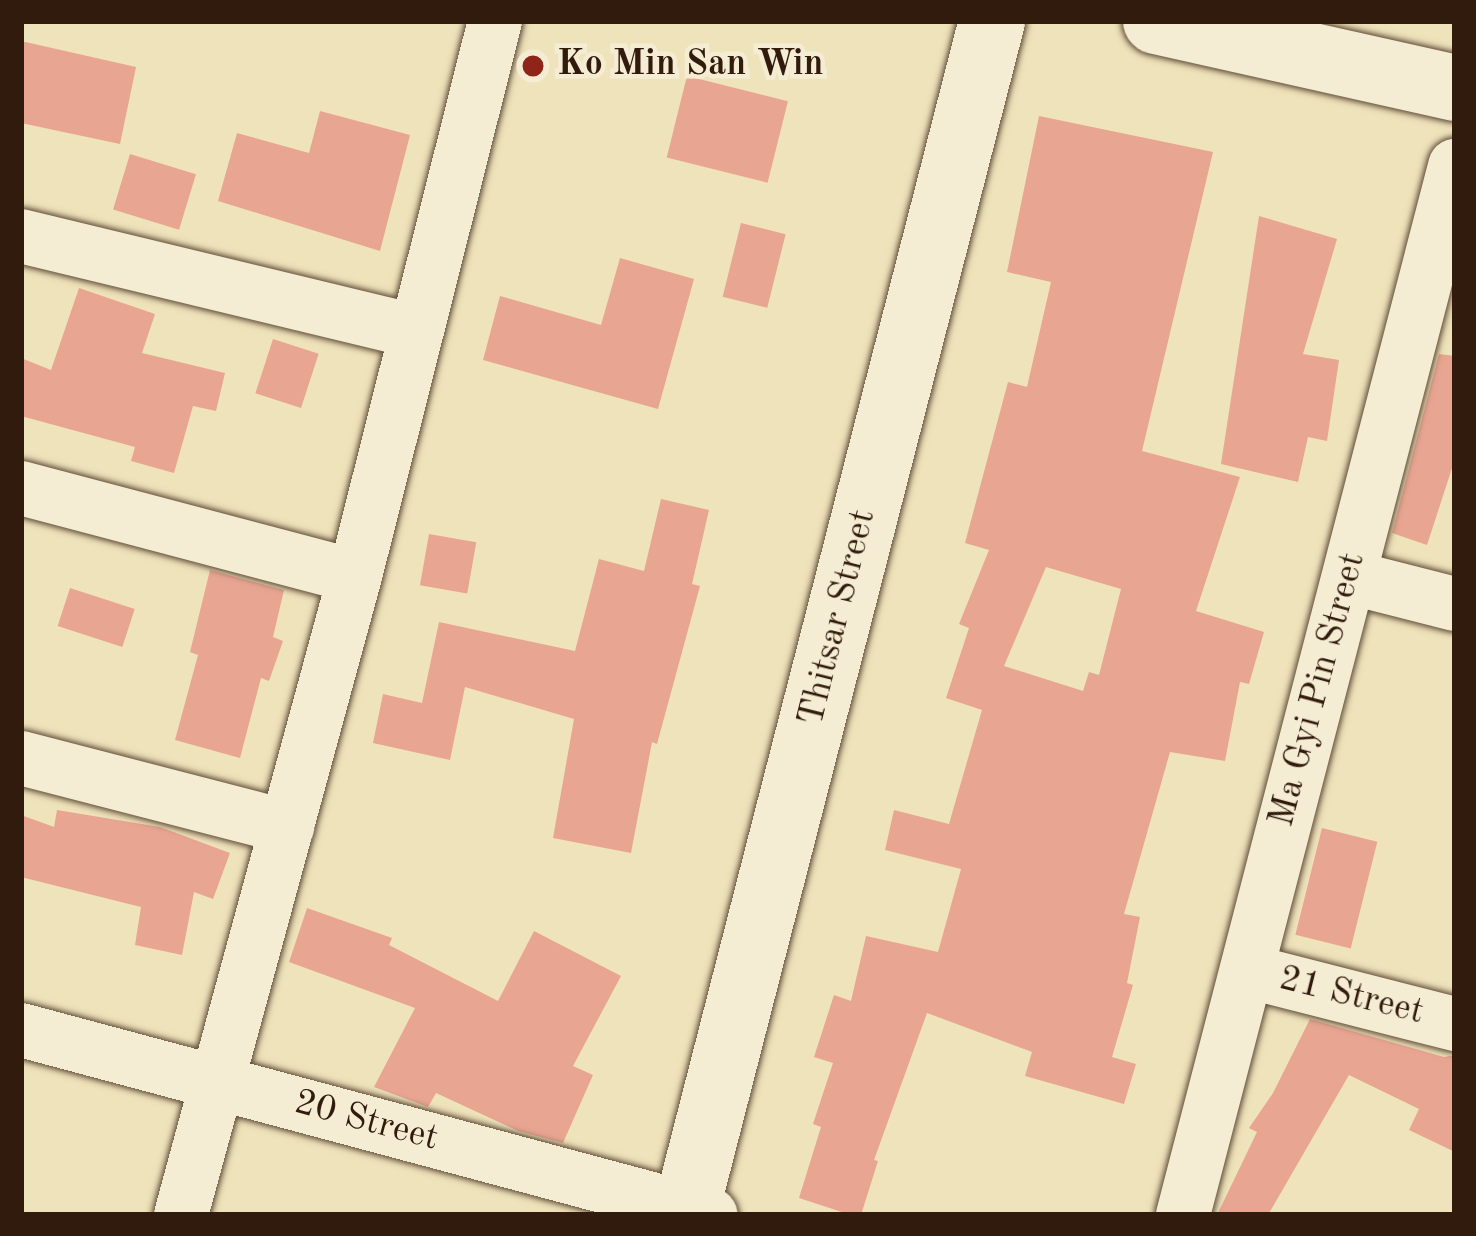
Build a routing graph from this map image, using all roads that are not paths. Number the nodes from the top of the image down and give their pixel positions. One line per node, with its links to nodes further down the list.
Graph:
1 (495, 21): 7 (street)
2 (992, 21): 18 (street, Thitsar Street)
3 (1156, 21): 4 (street)
4 (1455, 88)
5 (1455, 166): 10 (street, Ma Gyi Pin Street)
6 (21, 236): 7 (street)
7 (414, 331): 9 (street)
8 (21, 488): 9 (street)
9 (355, 576): 13 (street)
10 (1348, 578): 11 (street); 14 (street, Ma Gyi Pin Street)
11 (1455, 604)
12 (21, 758): 13 (street)
13 (287, 826): 17 (street)
14 (1247, 971): 15 (street, 21 Street); 20 (street, Ma Gyi Pin Street)
15 (1455, 1024)
16 (21, 1030): 17 (street, 20 Street)
17 (219, 1083): 18 (street, 20 Street); 19 (street)
18 (695, 1213)
19 (181, 1215)
20 (1184, 1215)

